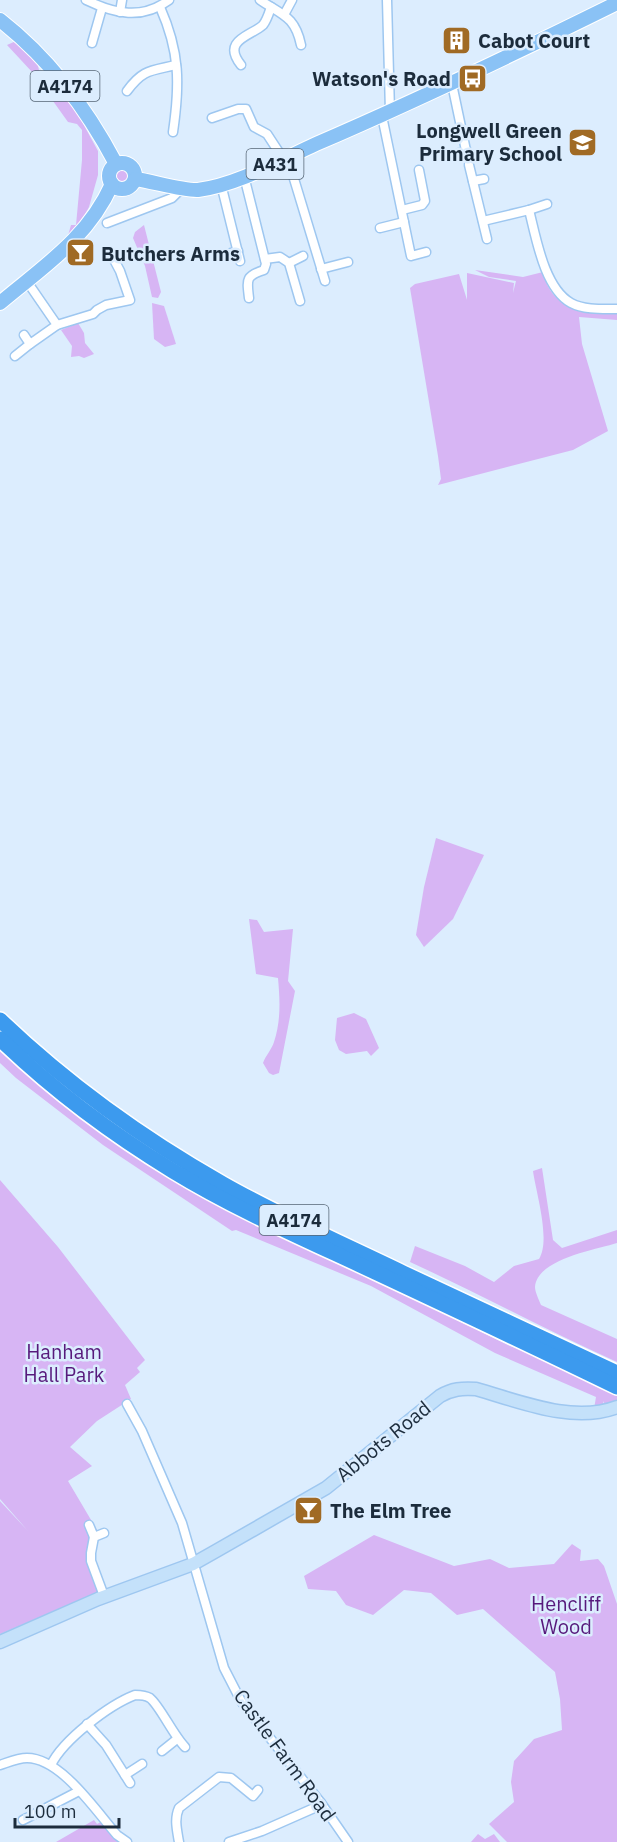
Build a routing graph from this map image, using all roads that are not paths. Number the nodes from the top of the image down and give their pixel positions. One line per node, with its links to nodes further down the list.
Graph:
1 (86, 0): 10 (street)
2 (122, 0): 11 (street)
3 (169, 0): 8 (street)
4 (261, 0): 9 (street)
5 (292, 0): 12 (street)
6 (387, 0): 20 (street)
7 (611, 3): 18 (main road, A431)
8 (160, 7): 11 (street); 17 (street)
9 (271, 7): 12 (street); 16 (street)
10 (102, 8): 11 (street); 14 (street)
11 (120, 12)
12 (285, 13): 15 (street)
13 (0, 20): 26 (main road, A4174)
14 (92, 43)
15 (301, 45)
16 (241, 64)
17 (176, 65): 19 (street); 22 (street)
18 (452, 84): 20 (main road, A431); 25 (street)
19 (127, 91)
20 (386, 114): 24 (main road, A431); 36 (street)
21 (212, 118): 24 (street)
22 (173, 132)
23 (447, 156): 25 (street)
24 (286, 159): 28 (main road, A431); 52 (street)
25 (468, 159): 31 (street)
26 (116, 164): 29 (main road, A431); 32 (main road)
27 (419, 170): 36 (street)
28 (244, 176): 33 (main road, A431); 48 (street)
29 (135, 179): 32 (main road, A431); 34 (main road, A431)
30 (484, 179): 31 (street)
31 (473, 181): 38 (street)
32 (112, 184): 53 (main road)
33 (221, 184): 34 (main road, A431); 43 (street)
34 (182, 188): 40 (street)
35 (547, 204): 37 (street)
36 (402, 210): 39 (street)
37 (529, 210): 38 (street); 58 (street)
38 (483, 221): 42 (street)
39 (404, 222): 41 (street); 44 (street)
40 (106, 223)
41 (380, 228)
42 (487, 239)
43 (238, 251): 45 (street); 49 (street)
44 (426, 252)
45 (224, 255)
46 (112, 256): 59 (street)
47 (303, 256): 51 (street)
48 (265, 259): 51 (street); 55 (street)
49 (240, 261)
50 (348, 262): 52 (street)
51 (289, 263): 56 (street)
52 (321, 269): 54 (street)
53 (26, 280): 57 (main road); 59 (street)
54 (325, 281)
55 (249, 298)
56 (300, 301)
57 (0, 303)
58 (617, 309)
59 (57, 325): 61 (street)
60 (24, 335): 61 (street)
61 (30, 344): 62 (street)
62 (15, 356)
63 (0, 1020): 65 (highway, A4174)
64 (0, 1039): 66 (highway, A4174)
65 (617, 1373)
66 (617, 1387)
67 (127, 1404): 72 (street, Castle Farm Road)
68 (617, 1407): 72 (street, Abbots Road)
69 (89, 1525): 71 (street)
70 (104, 1533): 71 (street)
71 (94, 1537): 73 (street)
72 (193, 1564): 73 (street, Abbots Road); 84 (street, Castle Farm Road)
73 (104, 1596): 74 (street, Abbots Road)
74 (0, 1642)
75 (87, 1724): 76 (street); 79 (street); 81 (street)
76 (177, 1739): 77 (street); 78 (street)
77 (185, 1747)
78 (162, 1751)
79 (142, 1764)
80 (0, 1765): 81 (street)
81 (51, 1765): 83 (street)
82 (258, 1790): 87 (street)
83 (79, 1791): 85 (street); 86 (street)
84 (321, 1803): 88 (street); 89 (street, Castle Farm Road)
85 (23, 1820)
86 (127, 1842)
87 (179, 1842)
88 (229, 1842)
89 (348, 1842)

